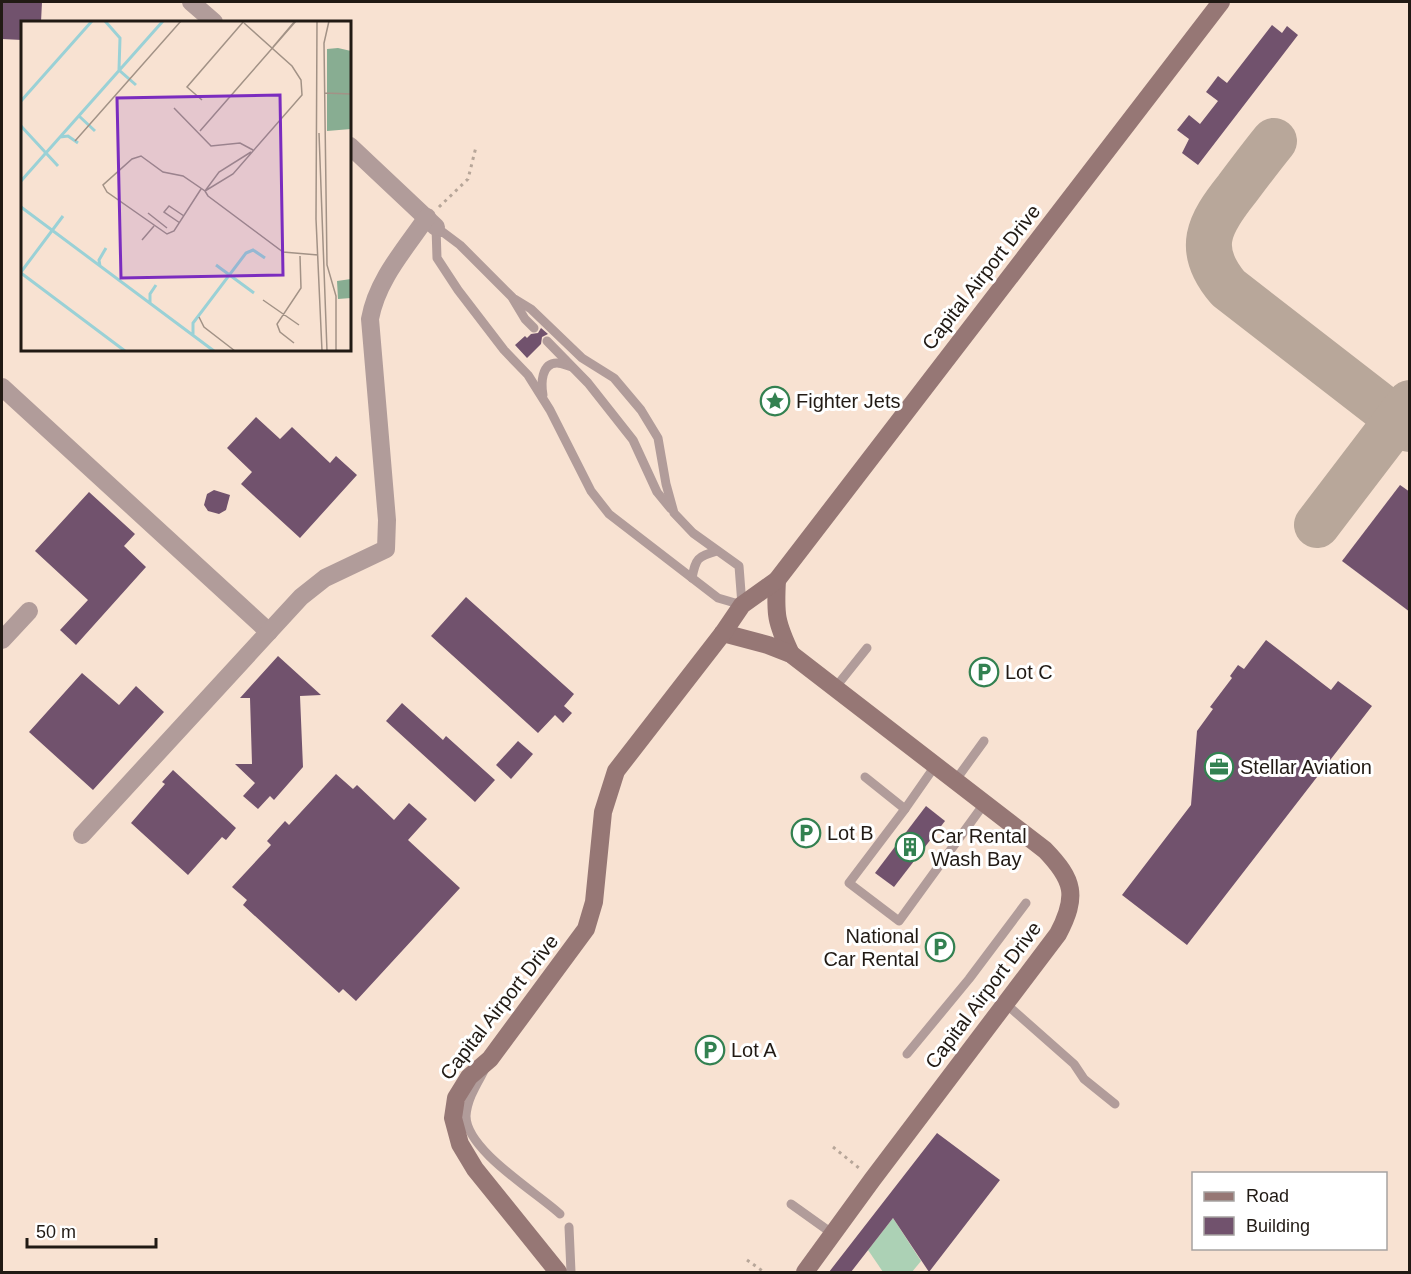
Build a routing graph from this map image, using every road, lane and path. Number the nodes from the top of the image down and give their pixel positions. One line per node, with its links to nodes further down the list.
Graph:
1 (191, 2): 3 (street)
2 (1221, 2): 17 (street, Capital Airport Drive)
3 (213, 21)
4 (351, 147): 6 (street)
5 (476, 147): 6 (path)
6 (433, 218): 7 (lane); 13 (lane); 20 (street)
7 (513, 298): 8 (lane); 10 (lane)
8 (534, 328)
9 (547, 341): 11 (lane)
10 (582, 358): 11 (lane); 14 (lane)
11 (572, 368): 13 (lane); 14 (lane)
12 (2, 387): 20 (street)
13 (543, 399): 16 (lane)
14 (674, 513): 15 (lane)
15 (717, 550): 16 (lane); 18 (lane)
16 (692, 578): 18 (lane)
17 (777, 580): 18 (street, Capital Airport Drive); 24 (street, Capital Airport Drive)
18 (742, 605): 21 (street, Capital Airport Drive)
19 (29, 611): 22 (street)
20 (269, 632): 32 (street)
21 (723, 633): 24 (street, Capital Airport Drive); 36 (street, Capital Airport Drive)
22 (2, 640)
23 (867, 648): 25 (lane)
24 (791, 654): 25 (street, Capital Airport Drive)
25 (836, 688): 27 (street, Capital Airport Drive)
26 (984, 741): 29 (lane)
27 (934, 766): 29 (street, Capital Airport Drive); 31 (lane)
28 (865, 777): 31 (lane)
29 (955, 781): 30 (street, Capital Airport Drive)
30 (984, 804): 31 (lane); 34 (street, Capital Airport Drive)
31 (905, 809)
32 (82, 835)
33 (1026, 903): 35 (lane)
34 (1006, 1004): 37 (lane); 43 (street, Capital Airport Drive)
35 (907, 1054)
36 (490, 1059): 41 (lane); 45 (street, Capital Airport Drive)
37 (1115, 1104)
38 (833, 1147): 39 (path)
39 (859, 1168)
40 (791, 1204): 43 (lane)
41 (560, 1214)
42 (569, 1227): 46 (lane)
43 (833, 1234): 48 (street, Capital Airport Drive)
44 (747, 1260): 47 (path)
45 (558, 1272)
46 (571, 1272)
47 (764, 1272)
48 (805, 1272)

